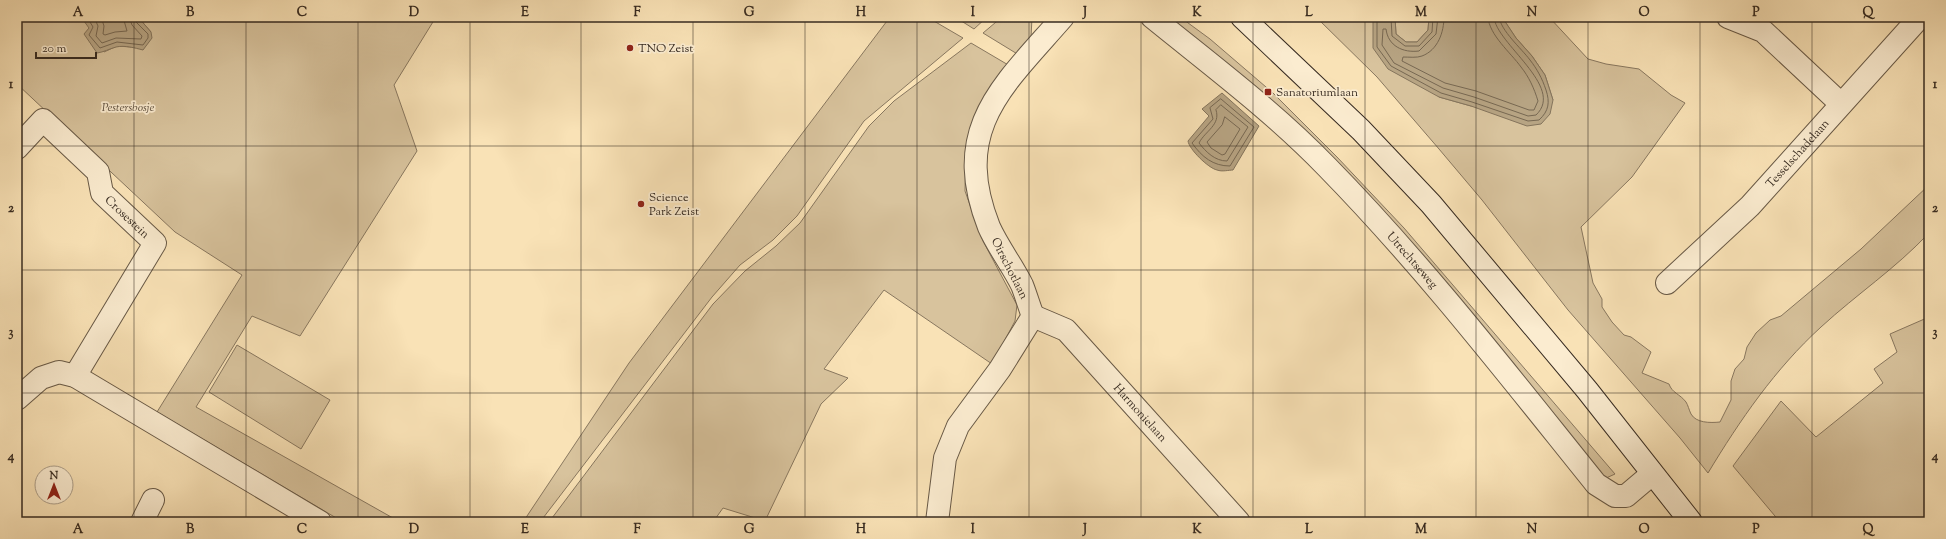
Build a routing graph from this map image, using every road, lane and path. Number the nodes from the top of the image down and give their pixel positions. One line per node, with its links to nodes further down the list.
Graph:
1 (1063, 17): 9 (street, Oirschotlaan)
2 (1152, 17): 12 (street, Utrechtseweg)
3 (1242, 17): 12 (street)
4 (1728, 17): 6 (street)
5 (1920, 17): 6 (street, Tesselschadelaan)
6 (1841, 104): 8 (street, Tesselschadelaan)
7 (17, 148): 10 (street, Crosestein)
8 (1667, 283)
9 (1033, 316): 16 (street); 17 (street, Harmonielaan)
10 (75, 376): 11 (street); 15 (street)
11 (17, 399)
12 (1652, 474): 18 (street)
13 (153, 500): 14 (street)
14 (142, 522)
15 (318, 522)
16 (937, 522)
17 (1239, 522)
18 (1691, 522)

